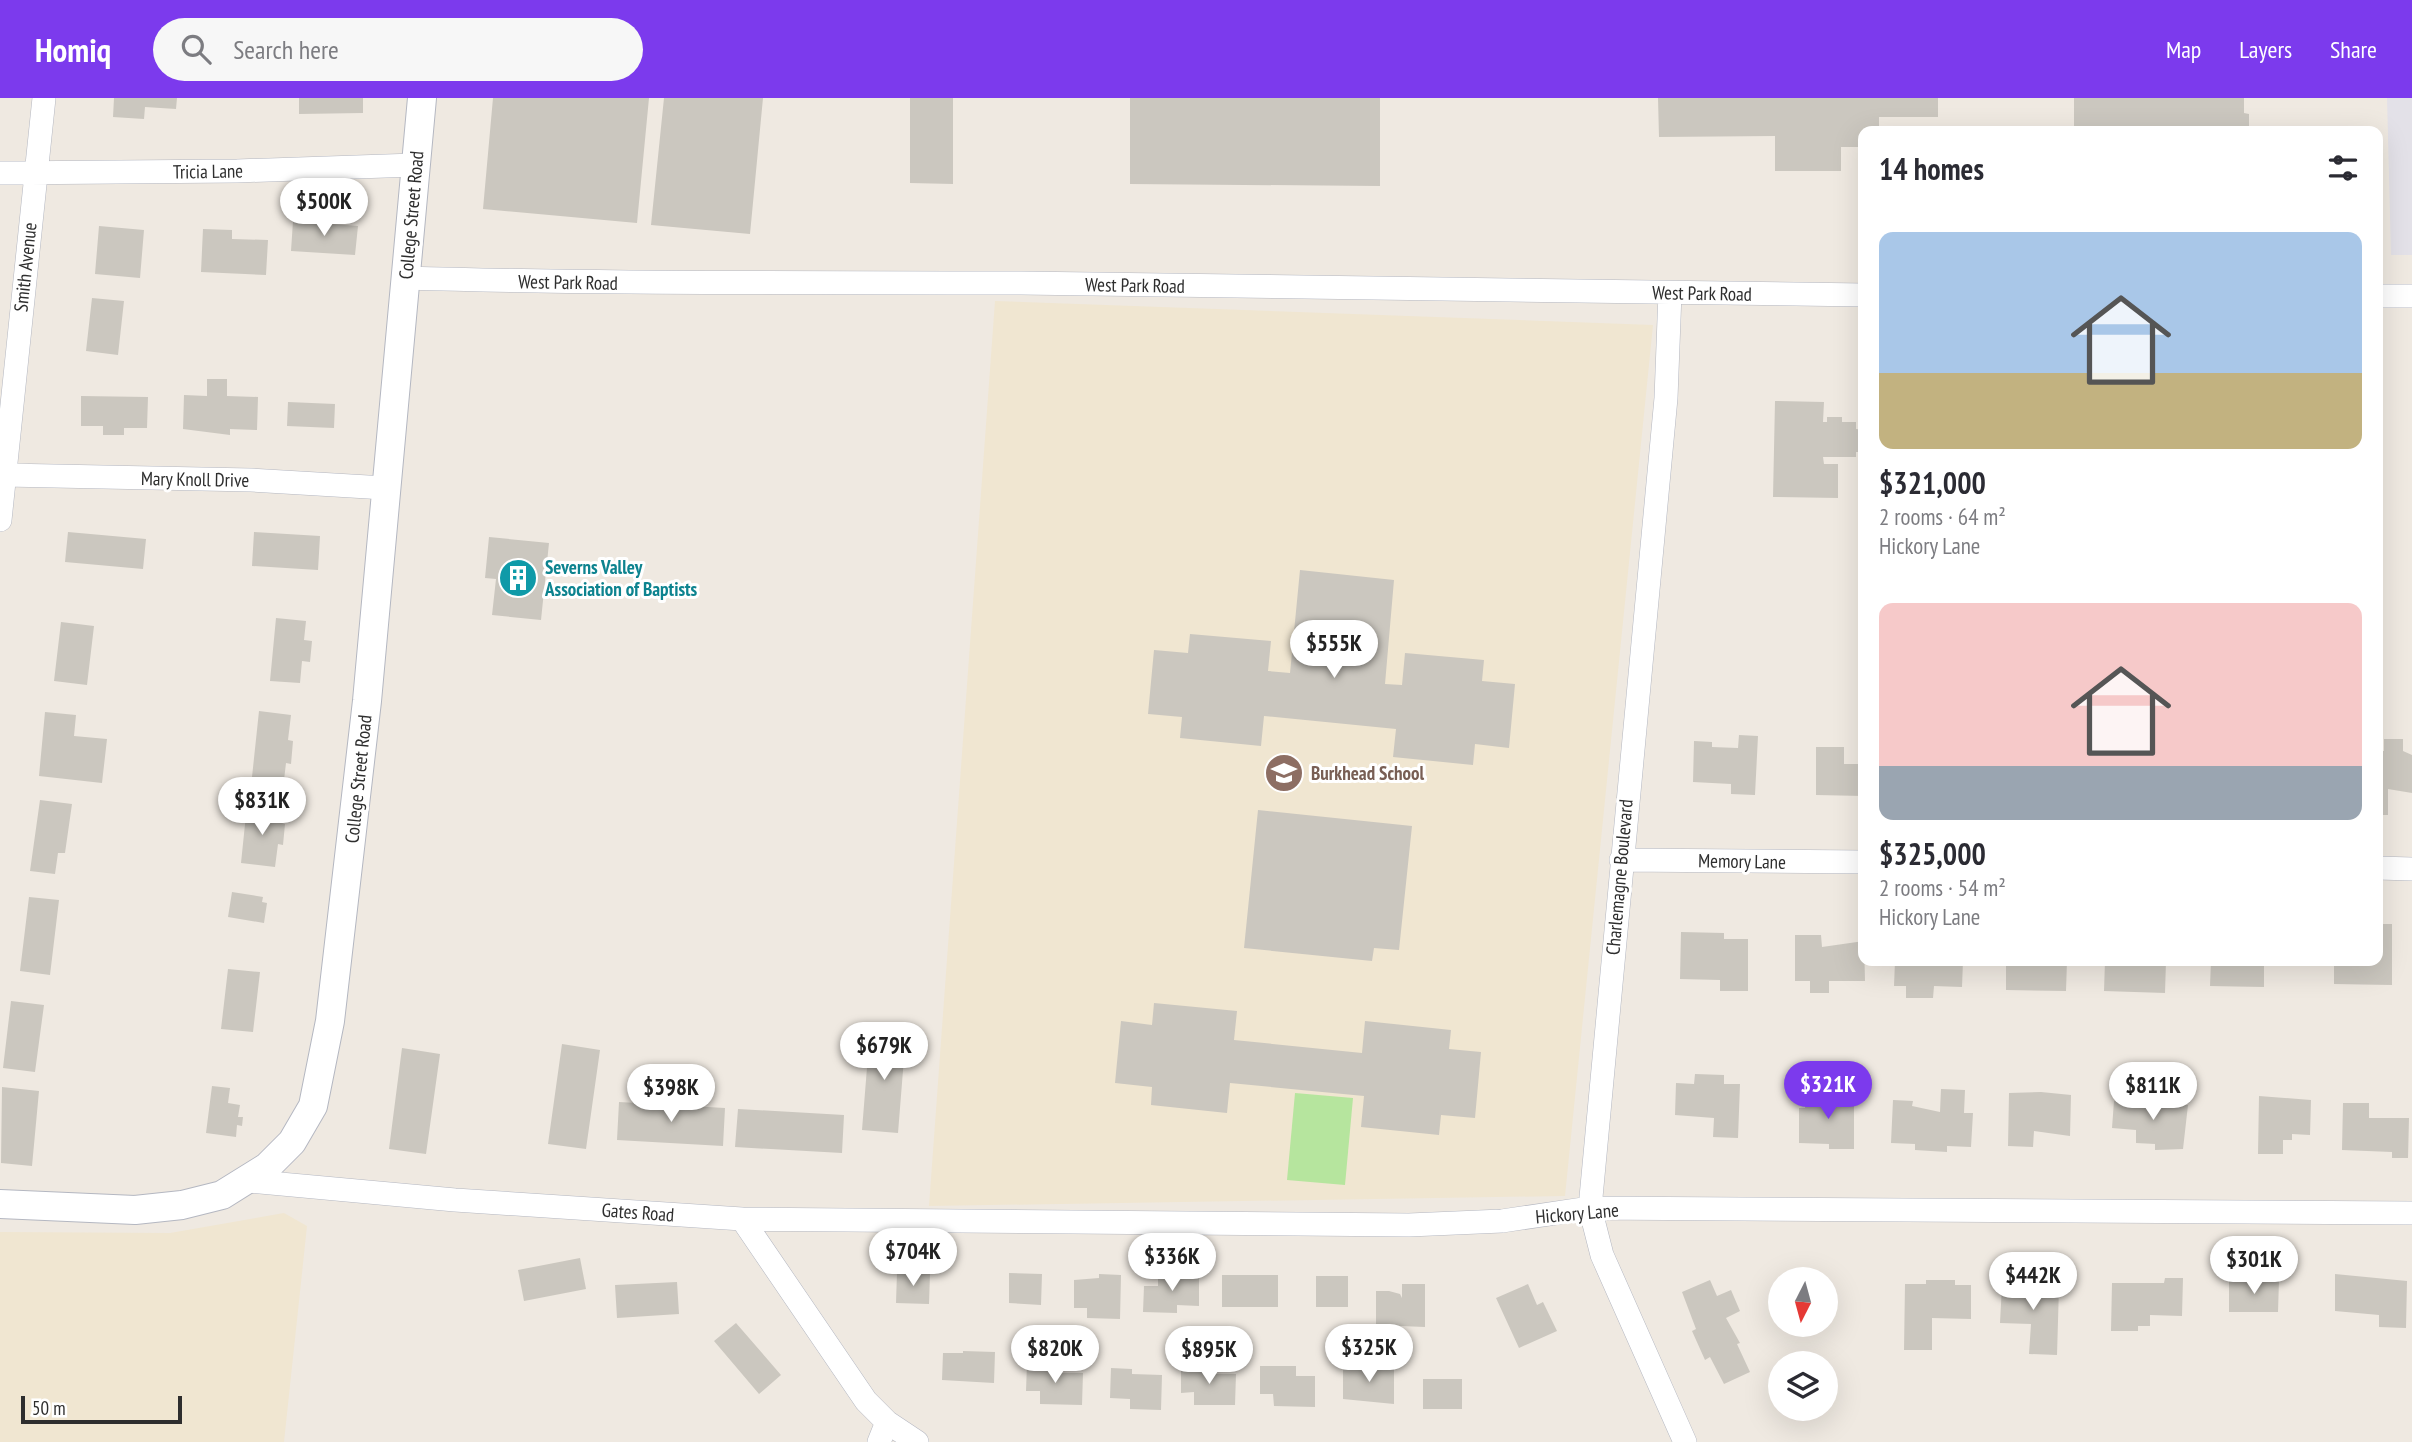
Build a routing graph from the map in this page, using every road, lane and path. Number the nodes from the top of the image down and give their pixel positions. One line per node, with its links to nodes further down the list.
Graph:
1 (44, 98): 5 (street, Smith Avenue)
2 (422, 98): 3 (street, College Street Road)
3 (415, 165): 5 (street, Tricia Lane); 6 (street, College Street Road)
4 (0, 173): 5 (street, Tricia Lane)
5 (35, 173): 11 (street, Smith Avenue)
6 (405, 278): 7 (street, West Park Road); 12 (street, College Street Road)
7 (1670, 293): 8 (street, West Park Road); 14 (street, Charlemagne Boulevard)
8 (1858, 295)
9 (2383, 296): 10 (street)
10 (2412, 296)
11 (5, 475): 12 (street, Mary Knoll Drive); 13 (street, Smith Avenue)
12 (385, 488): 18 (street, College Street Road)
13 (0, 520)
14 (1621, 860): 15 (street, Memory Lane); 20 (street, Charlemagne Boulevard)
15 (1858, 862)
16 (2383, 868): 17 (street)
17 (2412, 869)
18 (249, 1181): 19 (street, College Street Road); 22 (street, Gates Road)
19 (0, 1204)
20 (1590, 1208): 21 (street, Hickory Lane); 22 (street, Hickory Lane); 25 (street, Charlemagne Boulevard)
21 (2412, 1213)
22 (743, 1219): 23 (street)
23 (883, 1432): 24 (street)
24 (917, 1442)
25 (1685, 1442)

